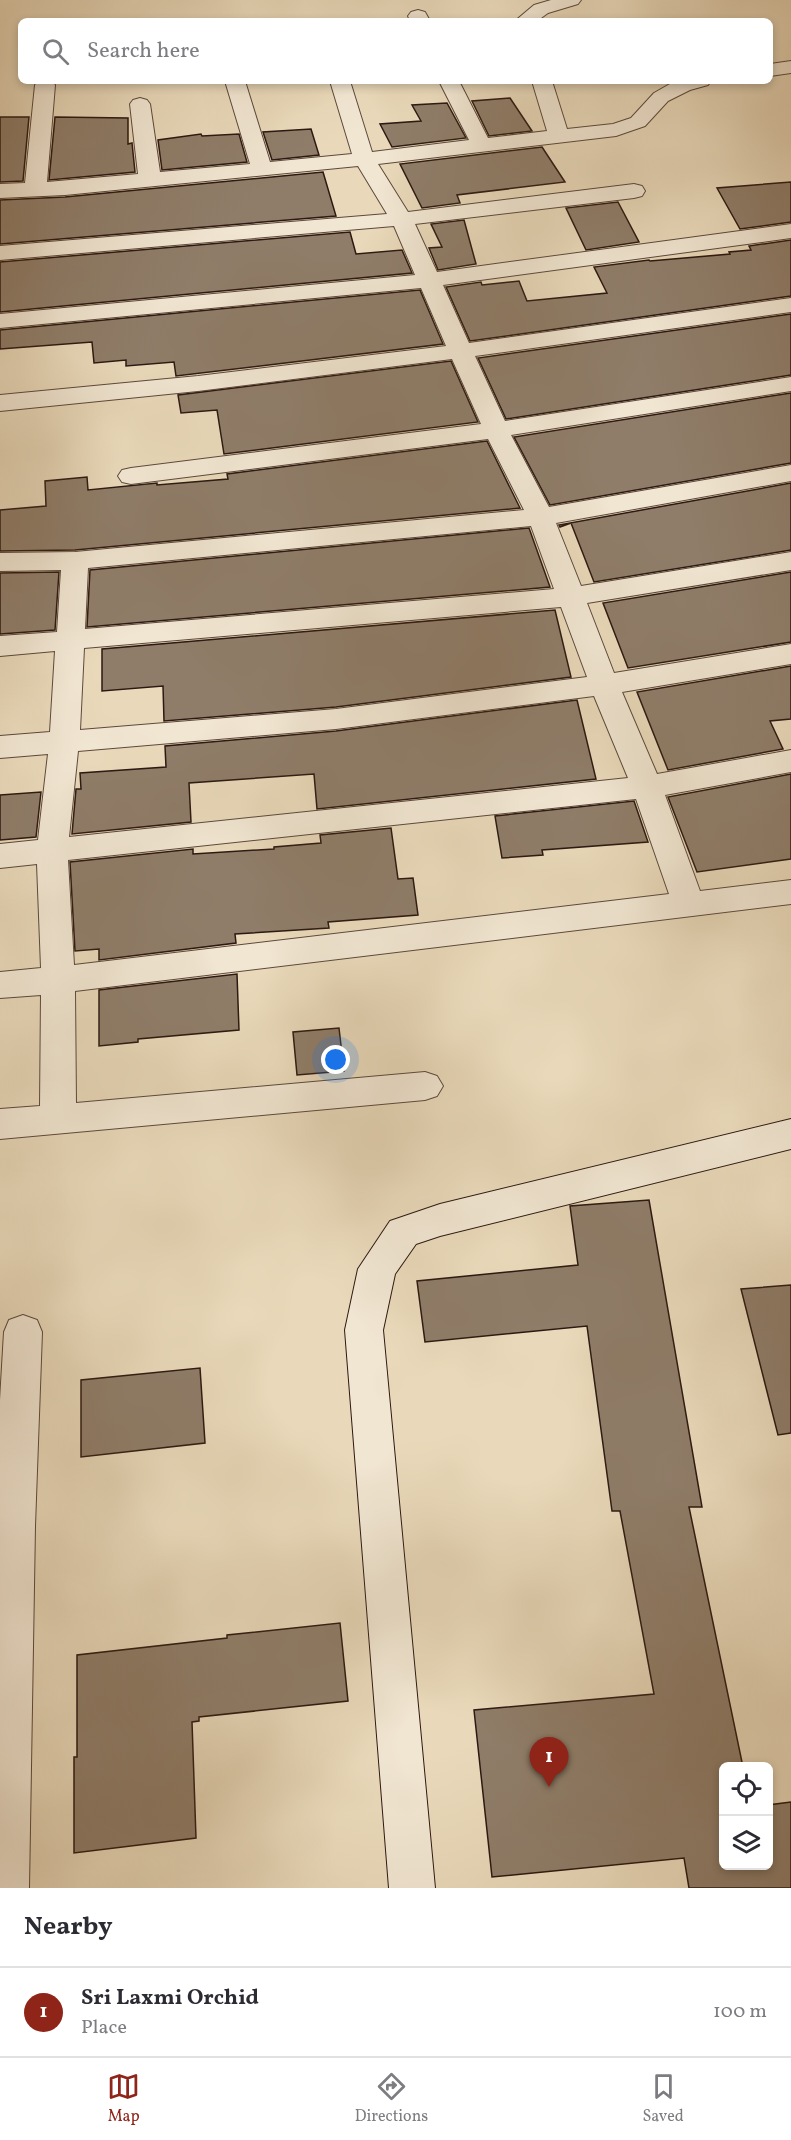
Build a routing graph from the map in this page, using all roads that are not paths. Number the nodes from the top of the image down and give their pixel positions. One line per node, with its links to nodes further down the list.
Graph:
1 (571, 0): 2 (street)
2 (529, 18)
3 (791, 67): 4 (street)
4 (773, 70)
5 (236, 84): 15 (street)
6 (341, 84): 14 (street)
7 (451, 84): 13 (street)
8 (543, 84): 12 (street)
9 (688, 84): 12 (street)
10 (45, 85): 17 (street)
11 (140, 104): 16 (street)
12 (559, 136): 13 (street)
13 (482, 144): 14 (street)
14 (364, 159): 15 (street); 20 (street)
15 (262, 169): 16 (street)
16 (150, 180): 17 (street)
17 (35, 189): 18 (street)
18 (0, 191)
19 (634, 192): 20 (street)
20 (402, 219): 22 (street); 23 (street)
21 (791, 231): 23 (street)
22 (0, 253)
23 (431, 280): 25 (street); 26 (street)
24 (791, 304): 26 (street)
25 (0, 321)
26 (458, 350): 28 (street); 29 (street)
27 (791, 384): 29 (street)
28 (0, 403)
29 (496, 430): 31 (street); 32 (street)
30 (791, 473): 32 (street)
31 (130, 476)
32 (541, 517): 33 (street); 36 (street)
33 (75, 561): 35 (street); 37 (street)
34 (791, 561): 36 (street)
35 (0, 562)
36 (570, 597): 37 (street); 40 (street)
37 (72, 640): 38 (street); 41 (street)
38 (0, 646)
39 (791, 654): 40 (street)
40 (604, 686): 41 (street); 44 (street)
41 (64, 742): 42 (street); 45 (street)
42 (0, 747)
43 (791, 761): 44 (street)
44 (647, 787): 45 (street); 48 (street)
45 (52, 852): 46 (street); 49 (street)
46 (0, 856)
47 (791, 892): 48 (street)
48 (690, 905): 49 (street)
49 (58, 980): 50 (street); 52 (street)
50 (0, 985)
51 (425, 1086): 52 (street)
52 (58, 1119): 53 (street)
53 (0, 1124)
54 (791, 1134): 58 (street)
55 (23, 1332): 56 (street)
56 (7, 1527): 57 (street)
57 (6, 1888)
58 (412, 1888)

